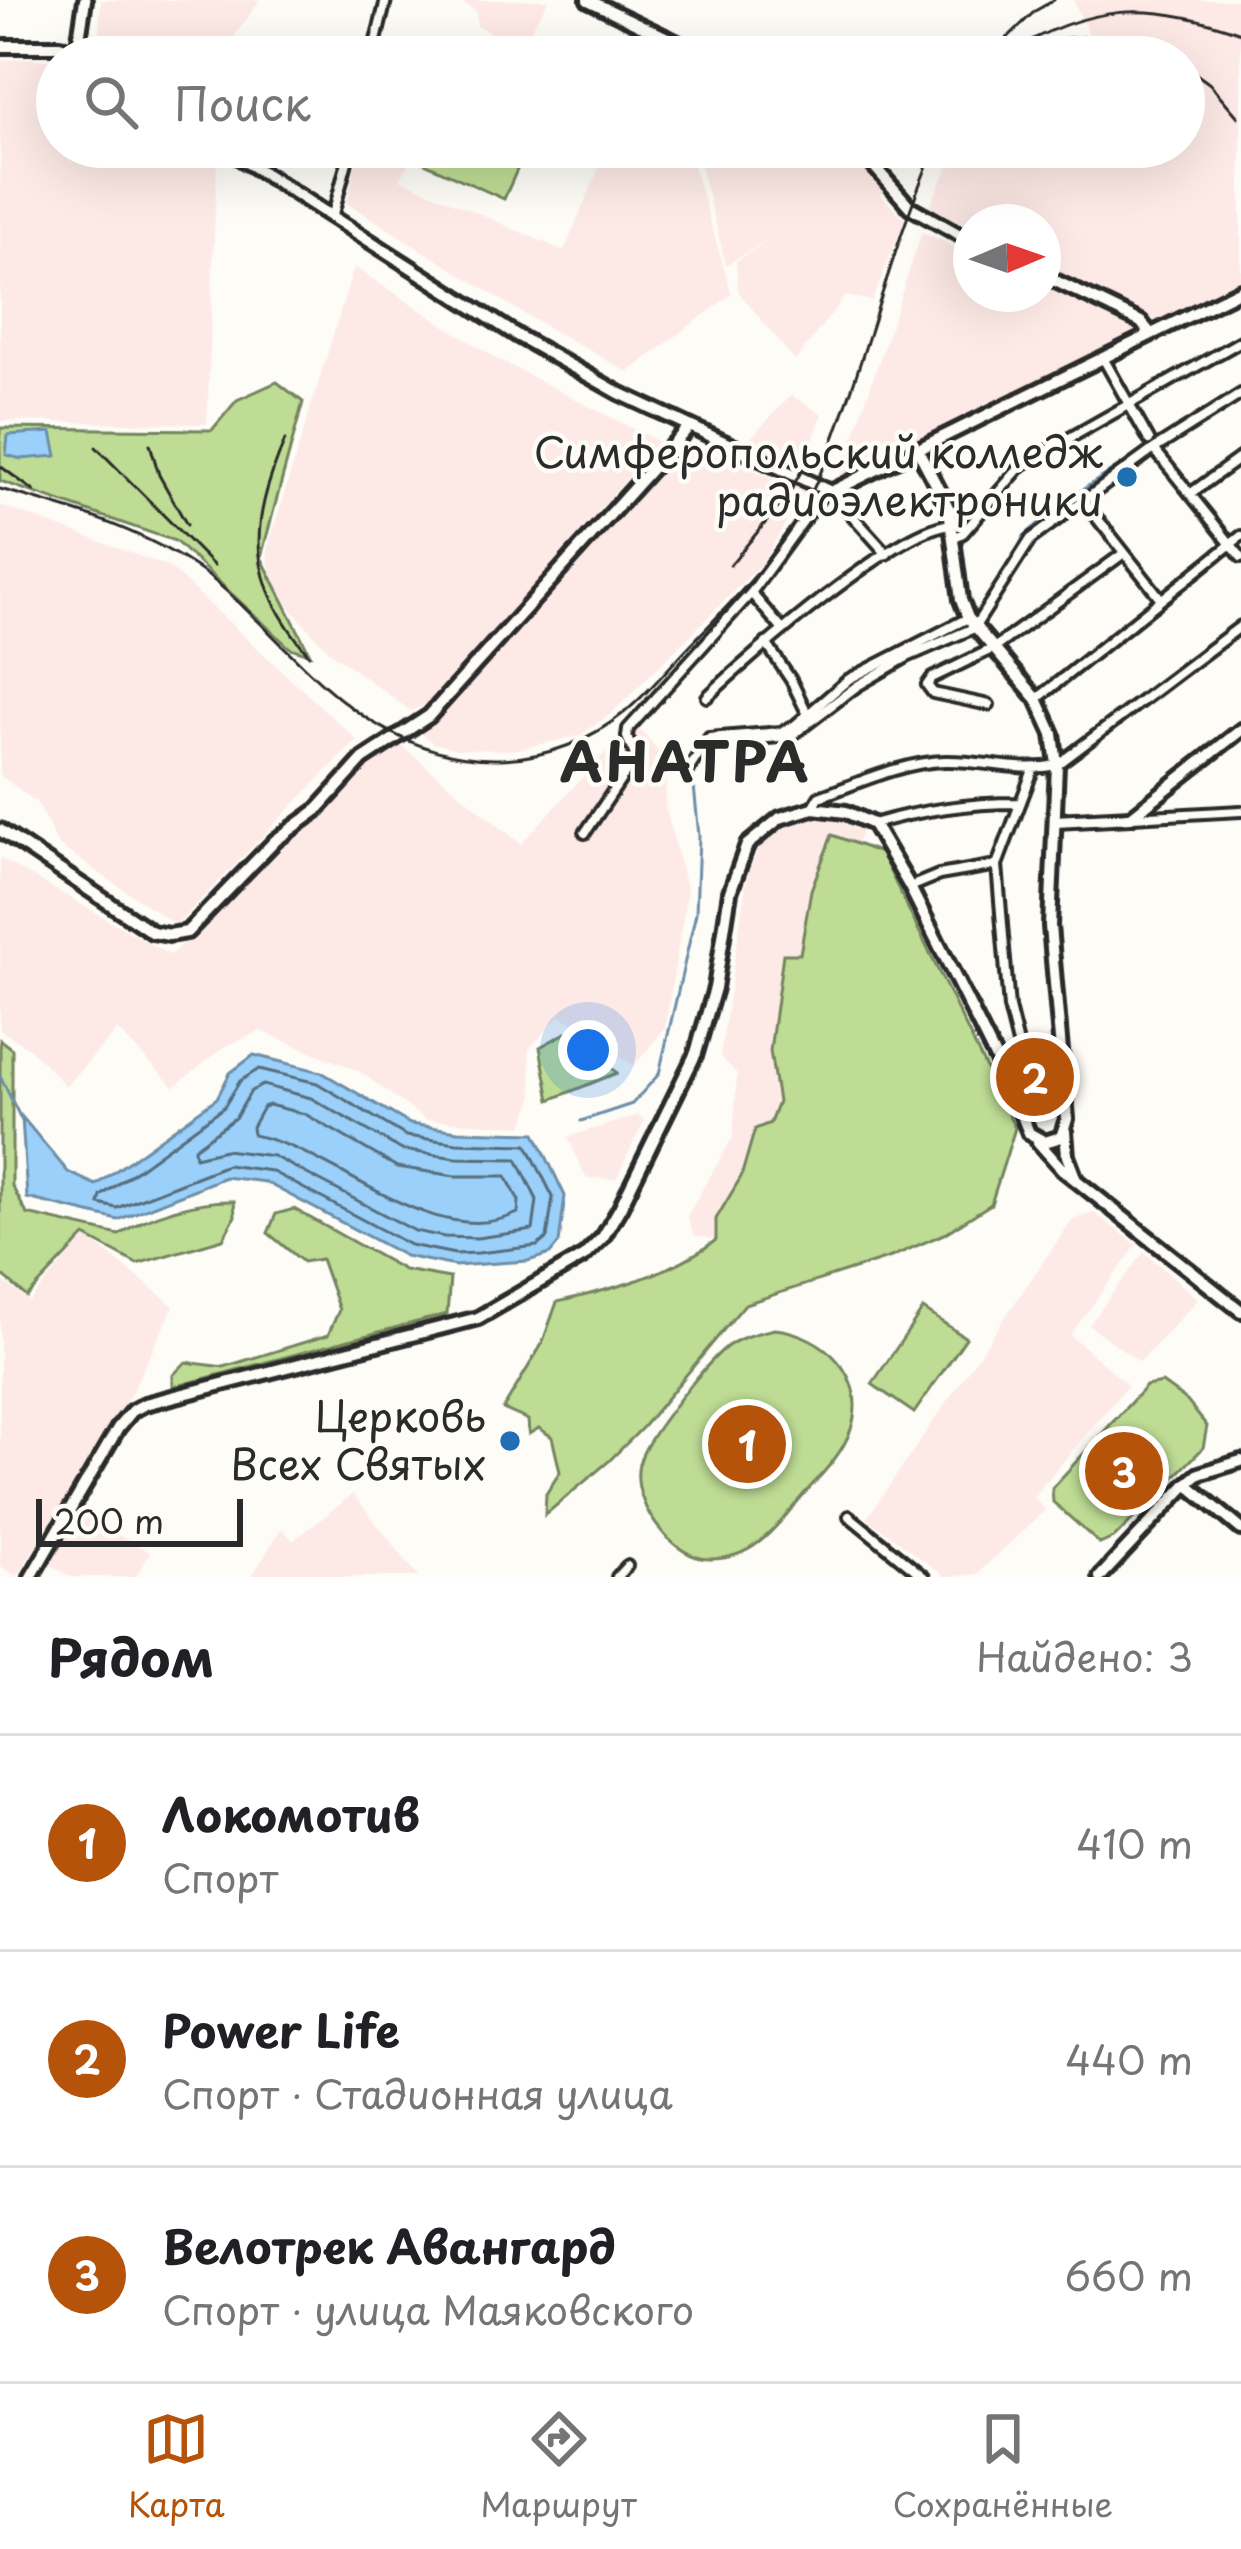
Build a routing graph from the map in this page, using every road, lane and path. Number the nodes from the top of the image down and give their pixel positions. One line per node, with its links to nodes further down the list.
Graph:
1 (85, 0): 4 (main road)
2 (386, 0): 5 (street)
3 (589, 0): 6 (main road)
4 (83, 36)
5 (377, 36)
6 (663, 36)
7 (36, 43): 8 (main road)
8 (0, 46)
9 (256, 168): 12 (main road)
10 (345, 168): 12 (street)
11 (876, 168): 13 (main road)
12 (332, 218): 21 (main road)
13 (953, 231)
14 (1061, 284): 16 (main road)
15 (1241, 290): 16 (main road)
16 (1150, 333): 18 (main road)
17 (1241, 341): 20 (street)
18 (1103, 358): 20 (street); 23 (main road)
19 (1241, 394): 22 (street)
20 (1130, 404): 22 (street); 28 (street)
21 (688, 428): 25 (main road); 56 (main road)
22 (1151, 444): 26 (street); 27 (street)
23 (918, 449): 25 (main road); 28 (main road)
24 (1241, 457): 26 (street)
25 (831, 492): 32 (street); 34 (street)
26 (1190, 494): 30 (street)
27 (1082, 499): 31 (street); 36 (street)
28 (954, 531): 32 (street); 36 (main road)
29 (1241, 536): 30 (street)
30 (1232, 544): 33 (street); 35 (street)
31 (1124, 553): 35 (street); 40 (street)
32 (886, 554): 38 (street)
33 (1241, 556)
34 (751, 592): 38 (street); 57 (street)
35 (1161, 599): 42 (street)
36 (971, 623): 40 (main road); 44 (street); 46 (street)
37 (1241, 626): 47 (street)
38 (782, 629): 39 (street)
39 (766, 643): 41 (street); 44 (street)
40 (994, 649): 42 (main road); 43 (street)
41 (707, 697)
42 (1037, 699): 47 (main road)
43 (989, 705)
44 (808, 715): 49 (street)
45 (1241, 730): 53 (main road)
46 (725, 742)
47 (1057, 766): 48 (street); 54 (main road)
48 (1034, 770): 50 (street); 51 (street)
49 (687, 772)
50 (1018, 803): 55 (street); 58 (street)
51 (812, 808): 55 (main road); 75 (main road)
52 (1241, 811): 53 (street)
53 (1131, 818): 54 (main road)
54 (1055, 821): 61 (main road)
55 (873, 824): 59 (main road)
56 (0, 830)
57 (585, 832)
58 (998, 865): 59 (street); 60 (street)
59 (910, 887): 62 (main road)
60 (1026, 1076)
61 (1063, 1085): 63 (main road); 64 (main road)
62 (1013, 1094): 63 (main road); 65 (main road)
63 (1044, 1101): 64 (main road); 65 (main road)
64 (1065, 1113): 66 (main road)
65 (1025, 1122): 67 (main road)
66 (1065, 1131): 67 (main road); 68 (main road)
67 (1036, 1139): 68 (main road)
68 (1077, 1179): 69 (main road)
69 (1241, 1311)
70 (1241, 1460): 71 (main road)
71 (1187, 1484): 73 (main road); 78 (main road)
72 (849, 1516): 77 (street)
73 (1241, 1528)
74 (627, 1567): 76 (street)
75 (31, 1577)
76 (616, 1577)
77 (924, 1577)
78 (1100, 1577)

